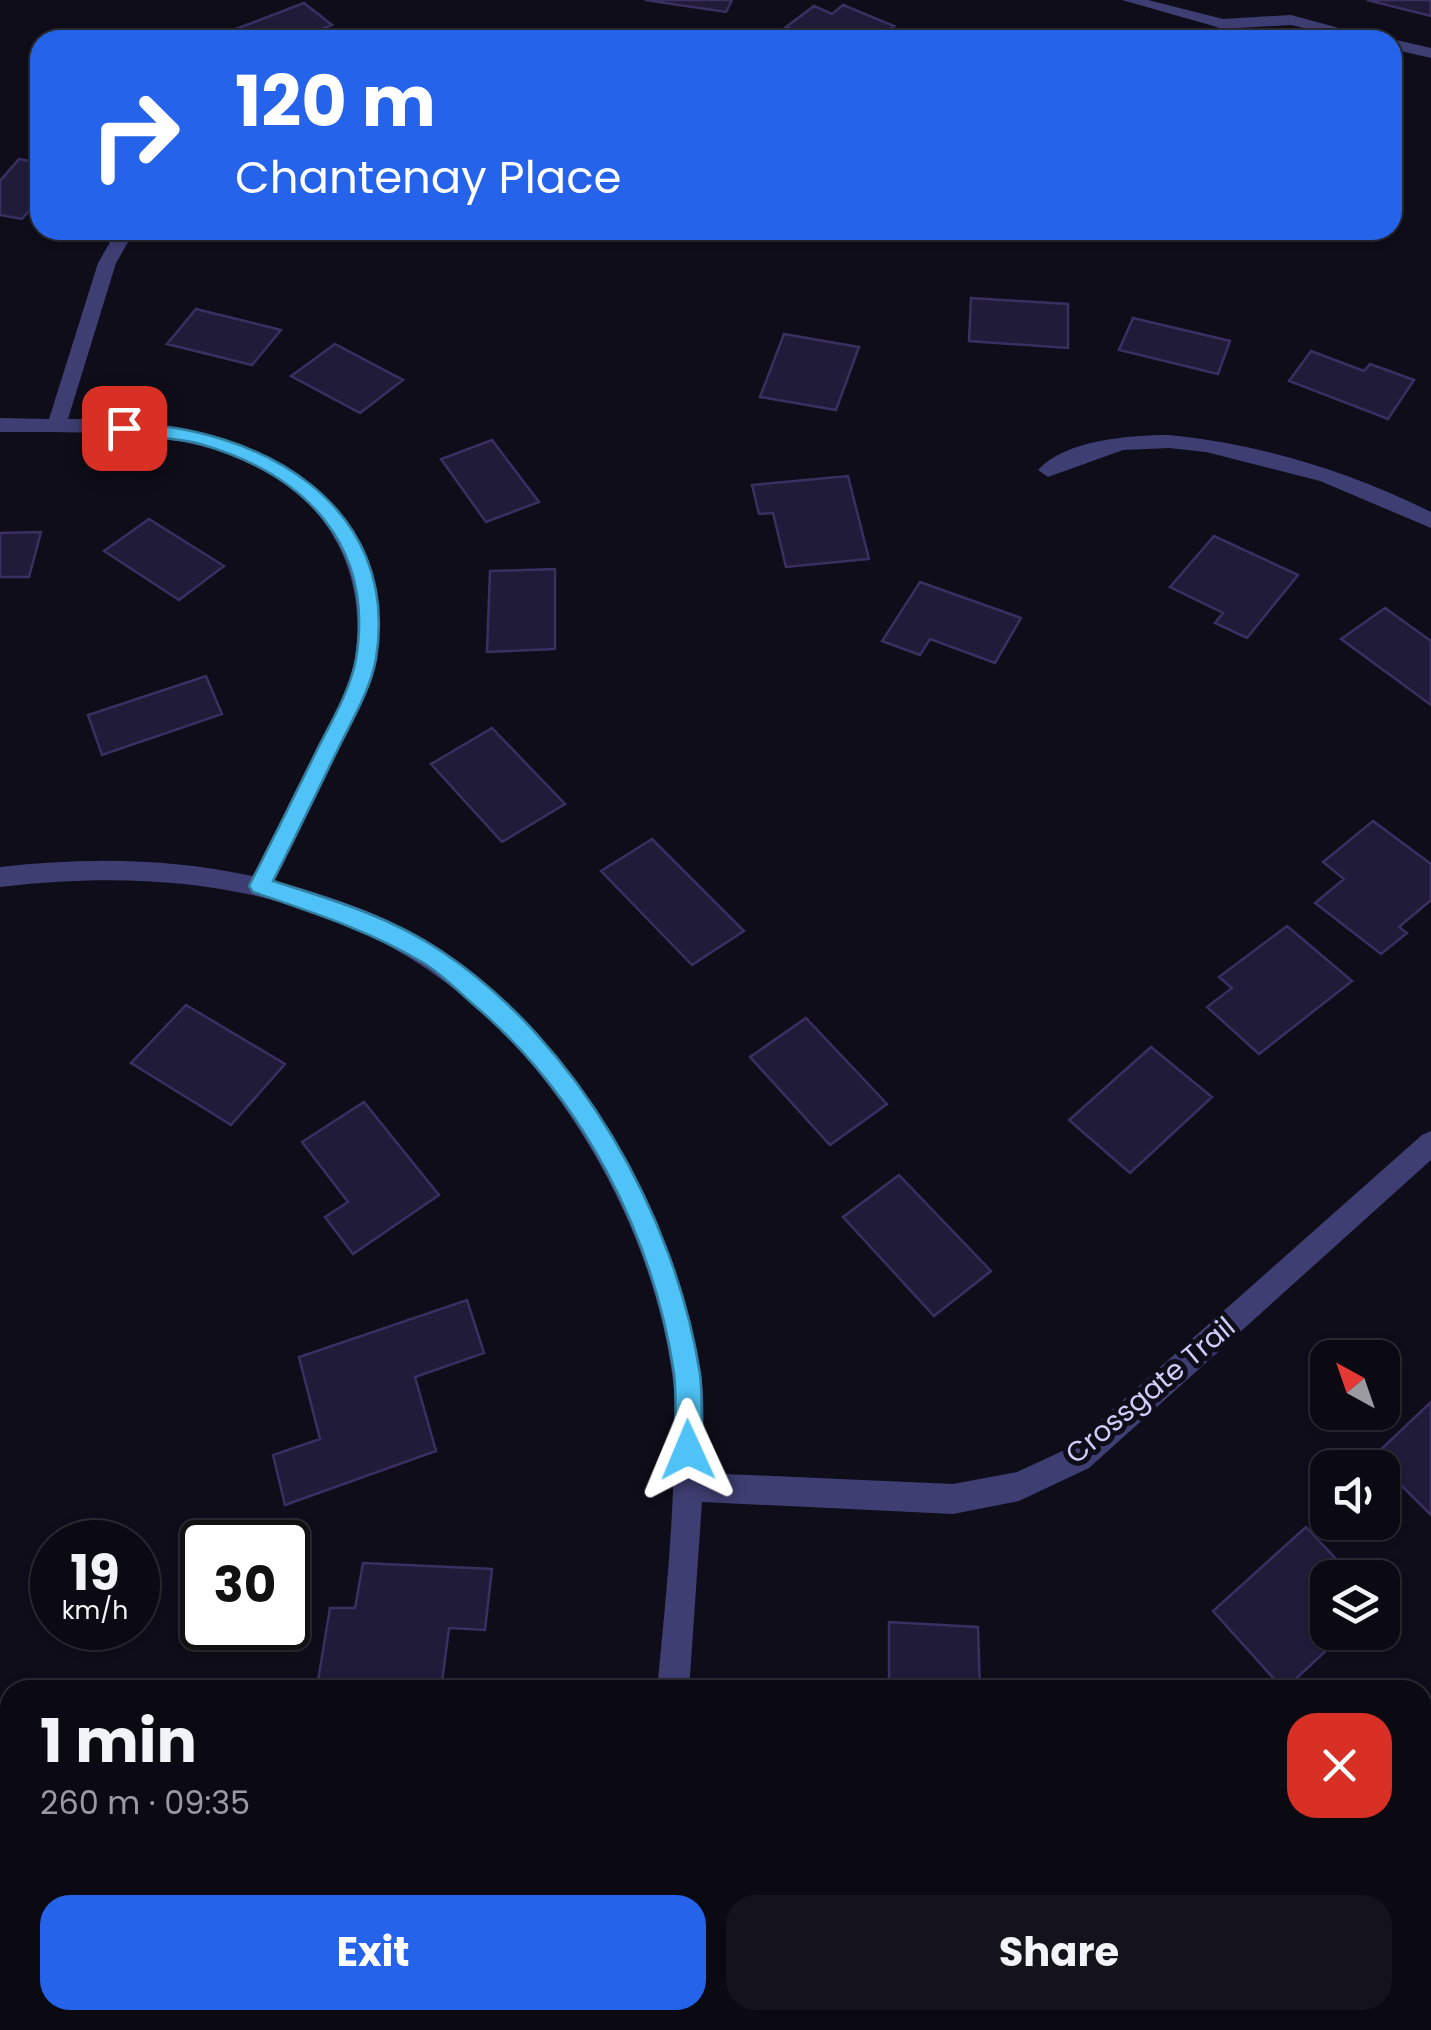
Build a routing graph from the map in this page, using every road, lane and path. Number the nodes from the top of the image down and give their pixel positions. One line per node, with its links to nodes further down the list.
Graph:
1 (1130, 0): 2 (street)
2 (1154, 3): 3 (street)
3 (1223, 24): 4 (street); 5 (street)
4 (1230, 30)
5 (1332, 30)
6 (1402, 46): 7 (street)
7 (1431, 53)
8 (120, 240): 10 (street)
9 (0, 426): 10 (street)
10 (56, 426): 14 (street)
11 (1048, 470): 12 (street)
12 (1431, 521)
13 (0, 876): 14 (street)
14 (260, 886): 16 (street)
15 (1431, 1143): 16 (street, Crossgate Trail)
16 (689, 1487): 17 (street)
17 (675, 1680)

